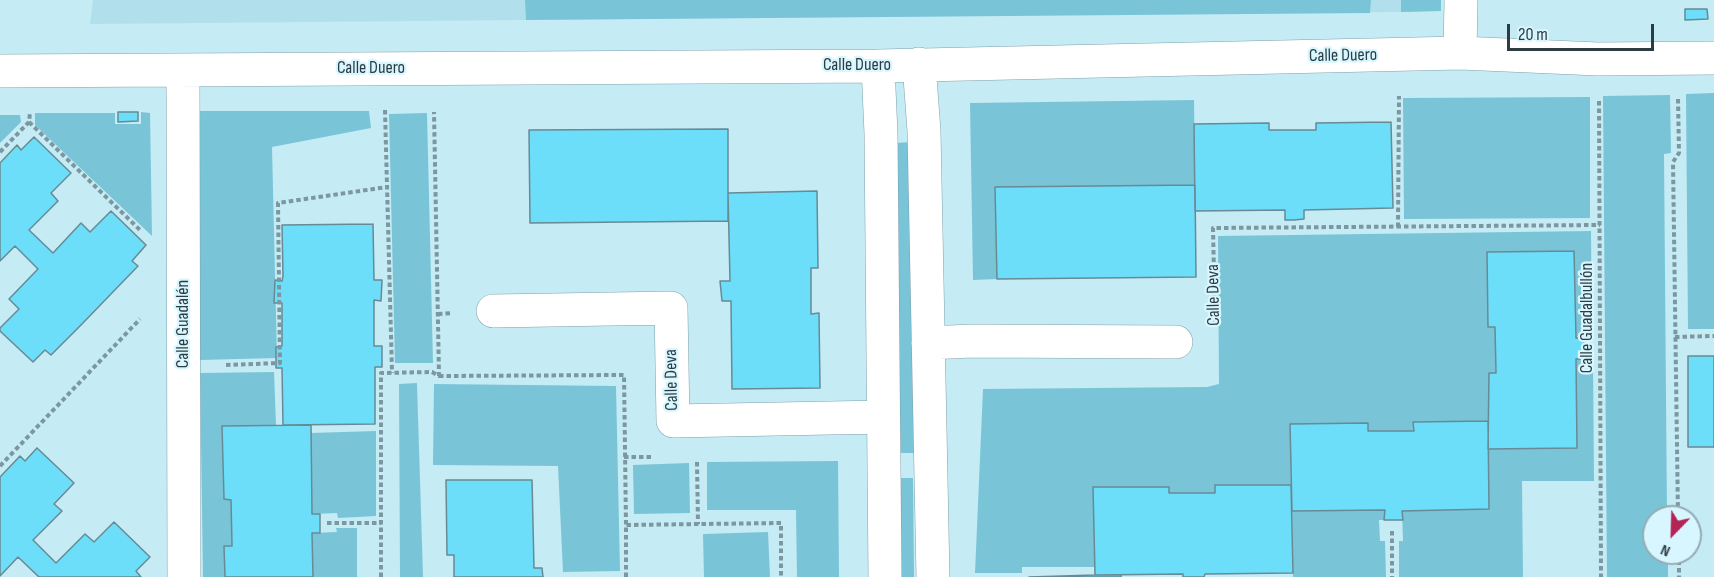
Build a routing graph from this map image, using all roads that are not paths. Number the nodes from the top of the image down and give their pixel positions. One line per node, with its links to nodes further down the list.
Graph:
1 (1461, 0): 2 (street)
2 (1460, 53): 3 (street, Calle Duero); 4 (street, Calle Duero)
3 (1714, 58)
4 (919, 64): 5 (street, Calle Duero); 10 (street)
5 (878, 66): 6 (street, Calle Duero); 11 (street)
6 (183, 70): 7 (street, Calle Duero); 12 (street, Calle Guadalén)
7 (0, 71)
8 (493, 311): 11 (street, Calle Deva)
9 (1176, 342): 10 (street)
10 (928, 343): 14 (street)
11 (883, 417): 13 (street)
12 (184, 577)
13 (885, 577)
14 (933, 577)

